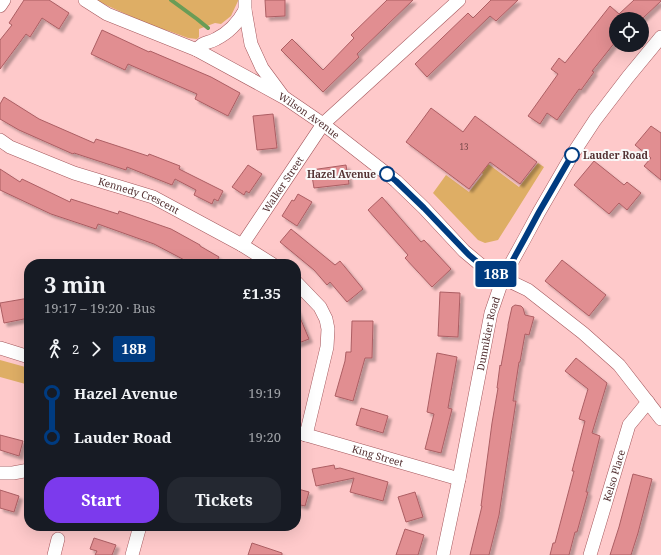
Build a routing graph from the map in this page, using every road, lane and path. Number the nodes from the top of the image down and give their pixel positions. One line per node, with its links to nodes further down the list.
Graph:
1 (4, 0): 5 (street)
2 (85, 0): 7 (street, Wilson Avenue)
3 (459, 0): 9 (street)
4 (245, 5): 7 (street); 8 (street)
5 (0, 6)
6 (661, 37): 13 (street, Dunnikier Road)
7 (196, 50): 8 (street, Wilson Avenue)
8 (284, 98): 9 (street, Wilson Avenue)
9 (323, 124): 11 (street, Walker Street); 13 (street, Wilson Avenue)
10 (0, 140): 11 (street, Kennedy Crescent)
11 (242, 245): 12 (street, Kennedy Crescent)
12 (264, 259)
13 (503, 278): 17 (street); 22 (street, Dunnikier Road)
14 (301, 287): 19 (street)
15 (0, 348): 16 (street)
16 (24, 355)
17 (648, 402): 18 (street); 28 (street, Kelso Place)
18 (661, 419)
19 (301, 433): 22 (street, King Street)
20 (24, 471): 21 (street)
21 (0, 473)
22 (459, 479): 27 (street, Dunnikier Road)
23 (139, 531): 26 (street)
24 (58, 538): 25 (street)
25 (54, 555)
26 (132, 555)
27 (443, 555)
28 (590, 555)

